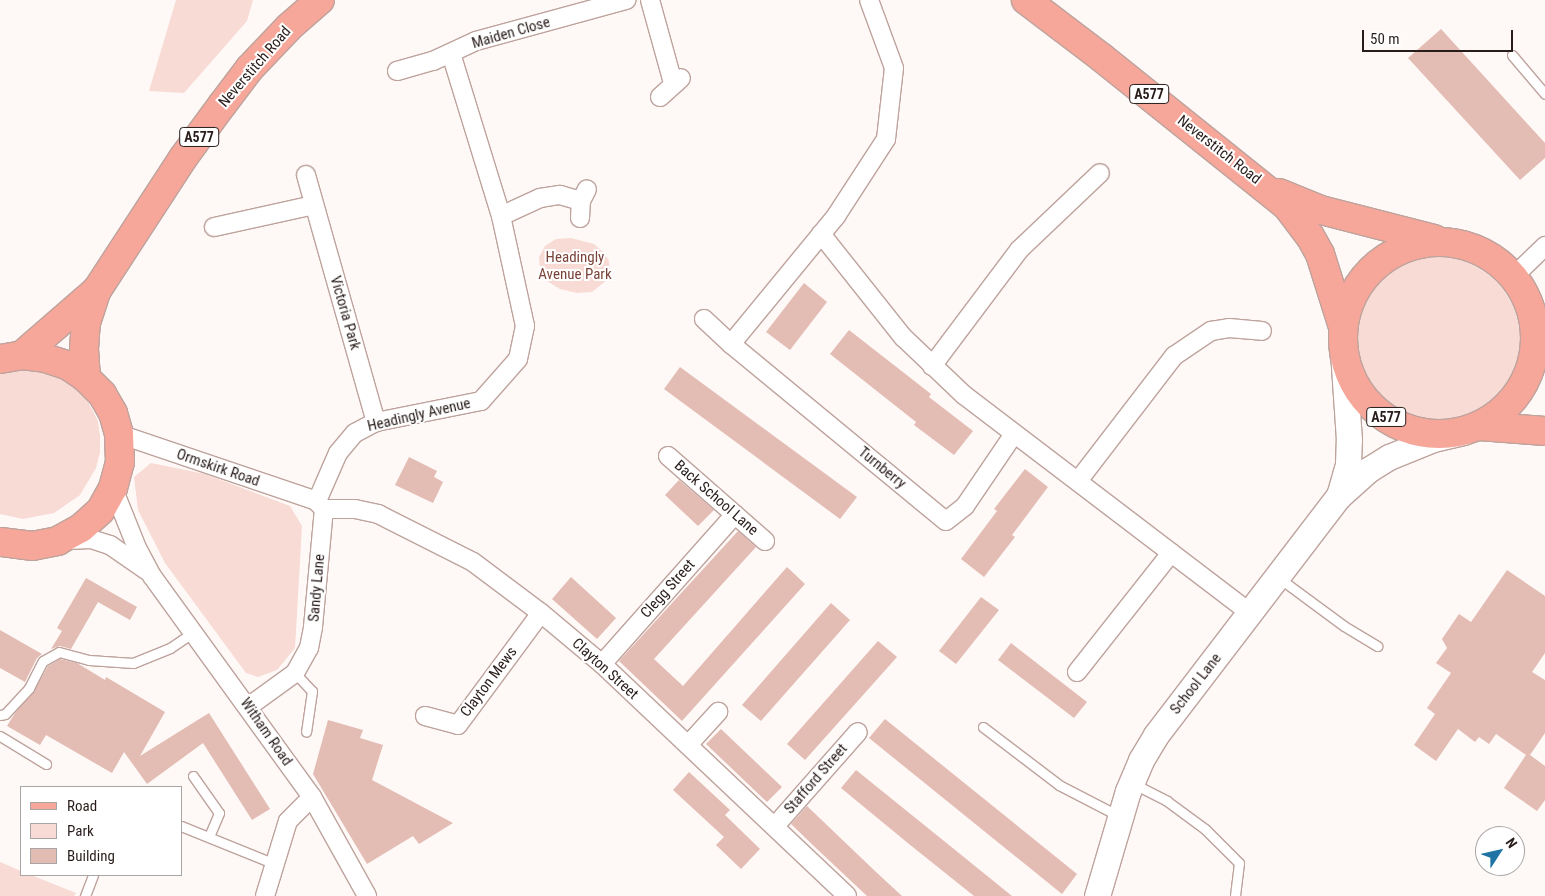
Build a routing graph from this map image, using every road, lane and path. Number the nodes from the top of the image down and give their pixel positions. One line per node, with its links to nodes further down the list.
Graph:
1 (320, 0): 22 (main road, Neverstitch Road / A577)
2 (626, 0): 6 (street, Maiden Close)
3 (650, 0): 10 (street)
4 (869, 0): 18 (street)
5 (1026, 0): 13 (main road, Neverstitch Road / A577)
6 (451, 53): 8 (street, Maiden Close); 15 (street, Headingly Avenue)
7 (1512, 55): 9 (lane)
8 (396, 71)
9 (1545, 94)
10 (660, 97)
11 (1100, 173): 30 (street)
12 (306, 175): 14 (street, Victoria Park)
13 (1270, 190): 19 (main road, Neverstitch Road / A577); 27 (main road, Neverstitch Road / A577)
14 (314, 204): 17 (street); 32 (street, Victoria Park)
15 (501, 216): 16 (street); 32 (street, Headingly Avenue)
16 (580, 218)
17 (214, 227)
18 (821, 234): 28 (street); 30 (street)
19 (1444, 242): 21 (main road, A577); 27 (main road, A577)
20 (1545, 246): 21 (street)
21 (1513, 277): 23 (main road, A577)
22 (97, 290): 29 (main road, Neverstitch Road / A577); 31 (main road, Neverstitch Road / A577)
23 (1531, 311): 26 (main road, A577); 33 (main road, A577)
24 (704, 319): 28 (street, Turnberry)
25 (1262, 331): 38 (street)
26 (1545, 335)
27 (1343, 340): 33 (main road, A577); 40 (street, School Lane)
28 (730, 344): 36 (street, Turnberry)
29 (11, 357): 31 (main road, A577)
30 (932, 366): 36 (street)
31 (86, 378): 35 (main road, A577)
32 (376, 422): 41 (street, Headingly Avenue)
33 (1471, 429): 34 (main road, A577); 40 (street, School Lane)
34 (1545, 431)
35 (119, 434): 39 (main road, A577); 41 (street, Ormskirk Road)
36 (1014, 434): 38 (street)
37 (668, 456): 42 (street, Back School Lane)
38 (1078, 482): 46 (street)
39 (113, 488): 43 (main road, A577); 47 (street, Witham Road)
40 (1339, 496): 48 (street, School Lane)
41 (320, 505): 49 (street, Clayton Street); 55 (street, Sandy Lane)
42 (735, 514): 44 (street, Back School Lane); 53 (street, Clegg Street)
43 (58, 541): 45 (main road, A577); 47 (street, Witham Road)
44 (765, 541)
45 (2, 545)
46 (1171, 553): 50 (street); 54 (street)
47 (152, 576): 51 (street, Witham Road)
48 (1279, 578): 50 (street, School Lane); 52 (lane)
49 (542, 613): 53 (street, Clayton Street); 59 (street, Clayton Mews)
50 (1250, 613): 67 (street, School Lane)
51 (194, 632): 56 (street, Witham Road); 58 (lane)
52 (1377, 646)
53 (602, 664): 64 (street, Clayton Street)
54 (1077, 672)
55 (295, 673): 56 (street, Sandy Lane); 61 (lane)
56 (248, 707): 68 (street, Witham Road)
57 (718, 712): 64 (street)
58 (0, 715)
59 (425, 716)
60 (983, 727): 69 (lane)
61 (306, 732)
62 (858, 732): 71 (street, Stafford Street)
63 (0, 736): 65 (lane)
64 (688, 745): 71 (street, Clayton Street)
65 (46, 764)
66 (193, 776): 72 (lane)
67 (1132, 782): 69 (street, School Lane); 80 (lane)
68 (312, 797): 73 (street); 77 (street, Witham Road)
69 (1120, 816): 79 (street, School Lane)
70 (182, 826): 72 (lane)
71 (774, 826): 78 (street, Clayton Street)
72 (208, 837): 73 (lane)
73 (275, 864): 76 (street)
74 (93, 876): 75 (lane)
75 (84, 896)
76 (265, 896)
77 (367, 896)
78 (847, 896)
79 (1097, 896)
80 (1235, 896)

